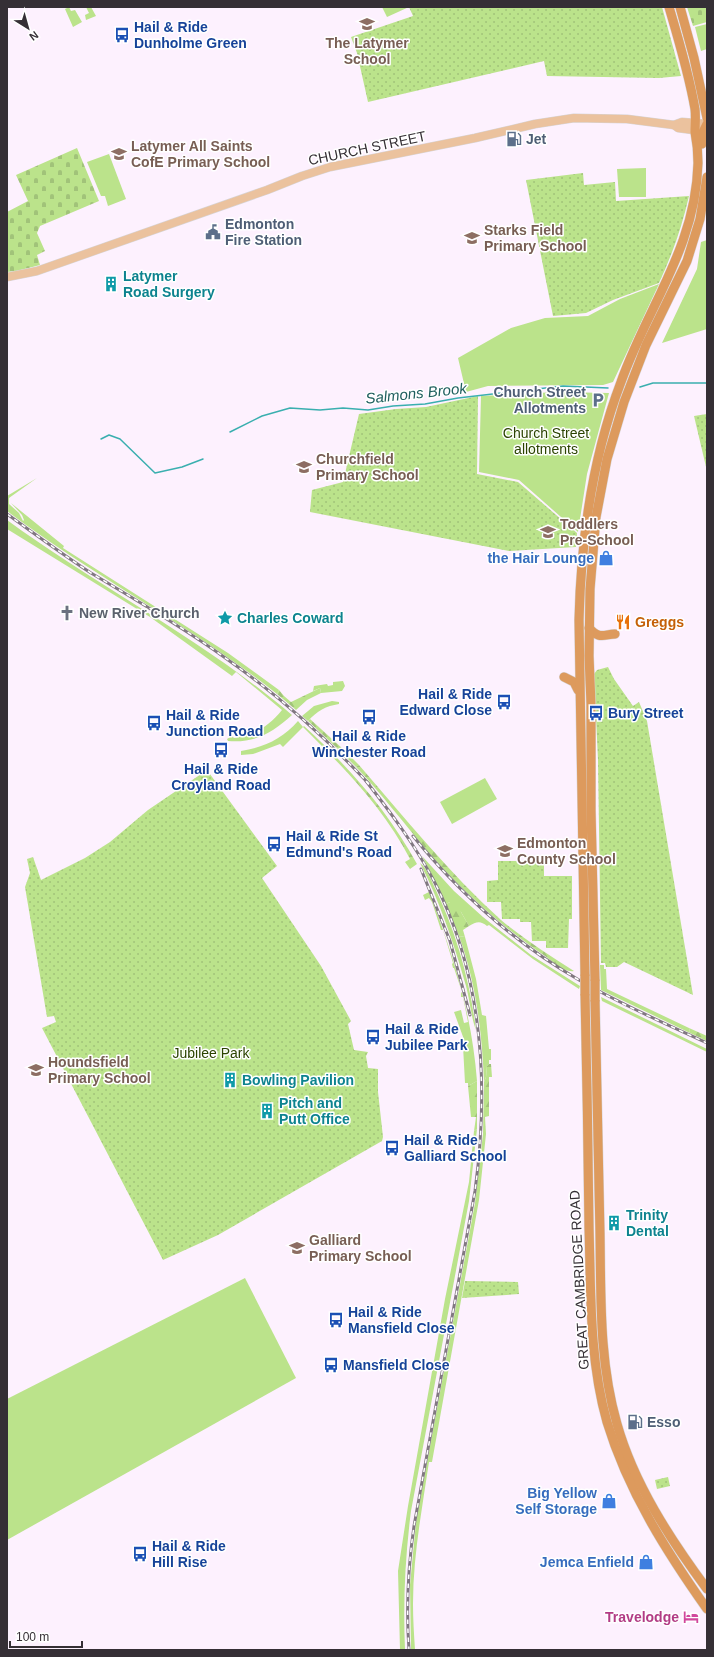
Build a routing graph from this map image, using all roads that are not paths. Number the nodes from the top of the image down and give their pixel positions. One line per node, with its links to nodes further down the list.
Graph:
1 (680, 9): 2 (highway); 3 (highway)
2 (670, 11): 3 (highway)
3 (703, 126): 5 (main road, CHURCH STREET); 10 (highway)
4 (707, 177): 6 (highway)
5 (7, 277)
6 (590, 589): 7 (highway); 10 (highway)
7 (589, 628): 8 (highway); 9 (highway)
8 (615, 634)
9 (589, 656): 13 (highway); 14 (highway, GREAT CAMBRIDGE ROAD, bridge)
10 (579, 670): 12 (highway)
11 (564, 677): 12 (highway)
12 (579, 691): 13 (highway)
13 (581, 724): 15 (highway, GREAT CAMBRIDGE ROAD, bridge)
14 (599, 1204): 15 (highway); 16 (highway, GREAT CAMBRIDGE ROAD)
15 (590, 1235): 17 (highway, GREAT CAMBRIDGE ROAD)
16 (707, 1589)
17 (707, 1609)

